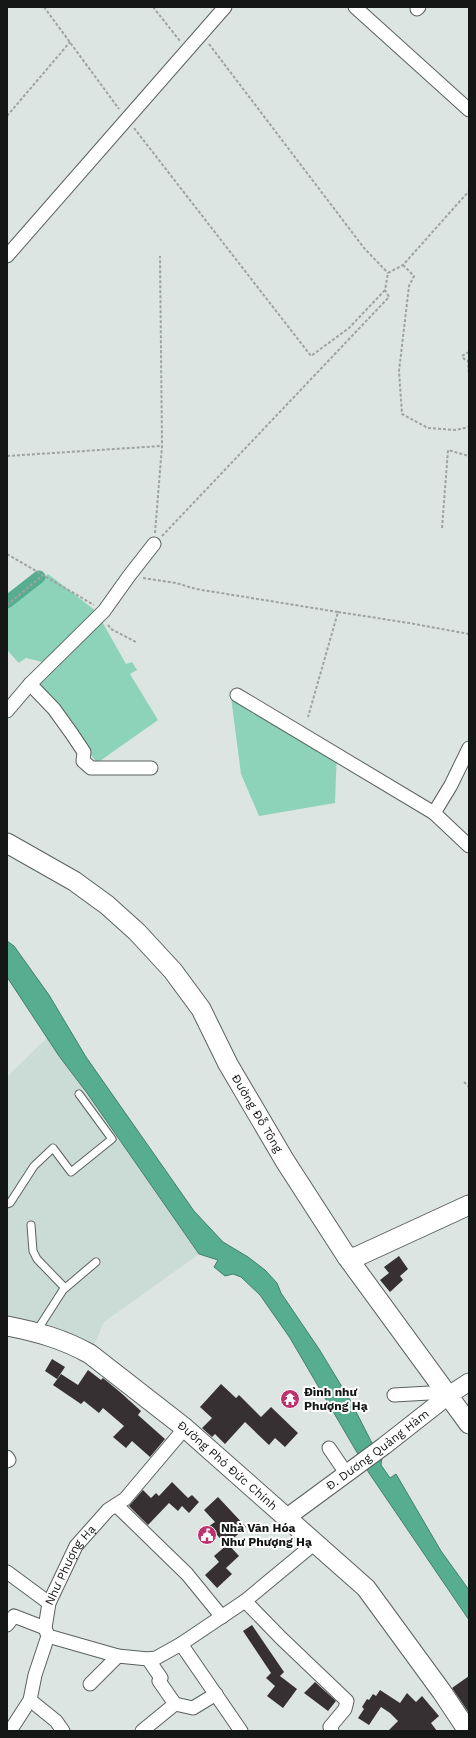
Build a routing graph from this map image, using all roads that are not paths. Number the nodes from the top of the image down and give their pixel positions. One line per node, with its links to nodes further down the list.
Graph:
1 (225, 7): 4 (street)
2 (355, 7): 3 (street)
3 (469, 110)
4 (7, 256)
5 (154, 544): 6 (street)
6 (30, 684): 8 (street); 10 (street)
7 (238, 695): 11 (street)
8 (7, 711)
9 (469, 748): 11 (street)
10 (151, 768)
11 (434, 813): 13 (street)
12 (7, 842): 18 (main road, Đường Đỗ Tông)
13 (469, 846)
14 (79, 1094): 15 (lane)
15 (7, 1204)
16 (469, 1205): 18 (main road)
17 (31, 1225): 20 (lane)
18 (347, 1257): 24 (main road, Đường Đỗ Tông)
19 (96, 1262): 20 (lane)
20 (65, 1288): 22 (lane)
21 (7, 1326): 22 (main road, Đường Phó Đức Chính)
22 (36, 1332): 27 (main road, Đường Phó Đức Chính)
23 (469, 1382): 24 (street, Đ. Dương Quảng Hàm)
24 (448, 1394): 25 (street); 26 (main road, Đường Đỗ Tông); 31 (street, Đ. Dương Quảng Hàm)
25 (394, 1395)
26 (469, 1424)
27 (185, 1428): 32 (street, Như Phượng Hạ); 33 (main road, Đường Phó Đức Chính)
28 (329, 1448): 31 (street)
29 (7, 1457): 30 (street)
30 (7, 1461)
31 (349, 1471): 33 (street, Đ. Dương Quảng Hàm)
32 (116, 1505): 37 (street, Như Phượng Hạ); 38 (street)
33 (286, 1518): 34 (main road, Đường Phó Đức Chính)
34 (315, 1543): 36 (street); 53 (main road, Đường Phó Đức Chính)
35 (7, 1572): 37 (street)
36 (245, 1601): 38 (street); 52 (street)
37 (49, 1603): 40 (street, Như Phượng Hạ)
38 (222, 1617): 41 (street)
39 (7, 1625): 40 (street)
40 (46, 1632): 42 (street); 46 (street, Như Phượng Hạ)
41 (181, 1644): 43 (street); 45 (street)
42 (118, 1656): 43 (street); 44 (street)
43 (148, 1659): 47 (street)
44 (90, 1684)
45 (216, 1694): 47 (street); 51 (street)
46 (30, 1700): 48 (street, Như Phượng Hạ); 49 (street)
47 (175, 1704): 50 (street)
48 (10, 1731)
49 (63, 1731)
50 (142, 1731)
51 (241, 1731)
52 (332, 1731)
53 (468, 1731)

